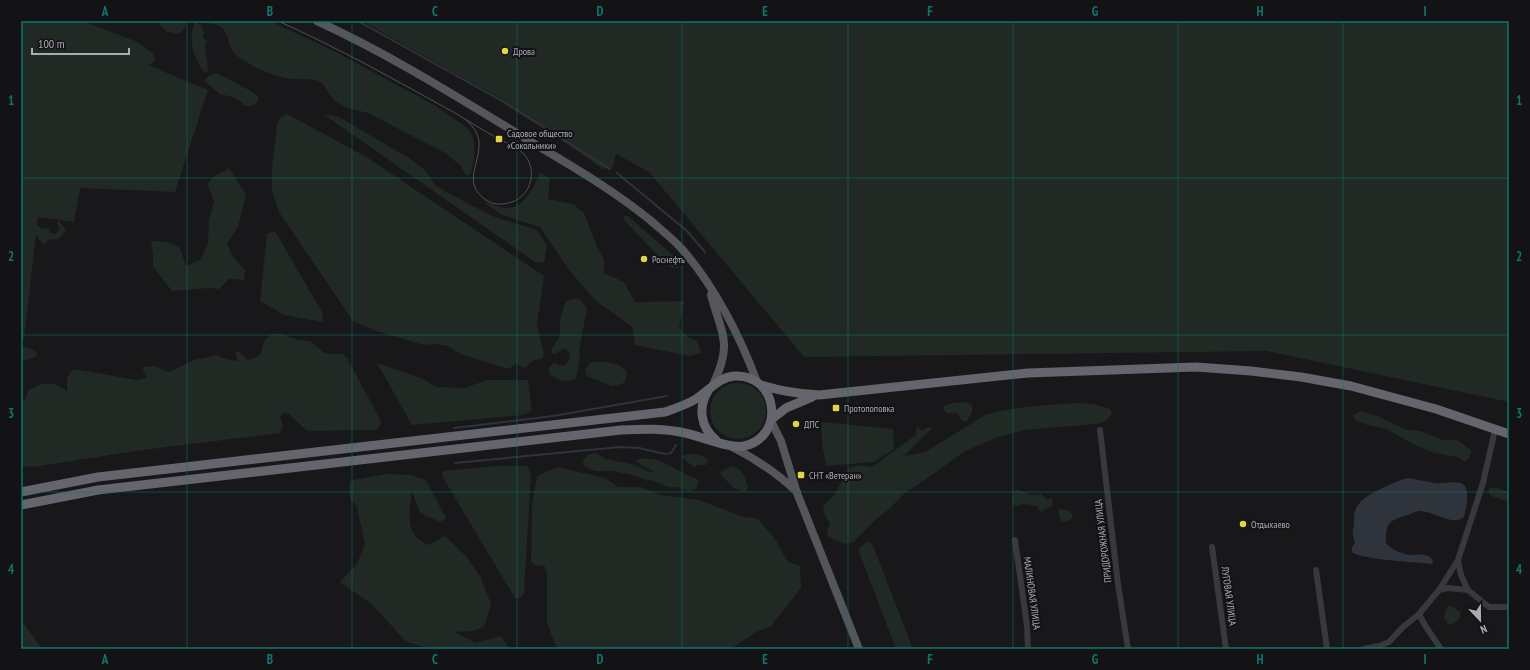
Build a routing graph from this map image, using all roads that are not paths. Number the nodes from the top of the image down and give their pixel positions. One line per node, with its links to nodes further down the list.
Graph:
1 (317, 21): 2 (main road)
2 (706, 281): 3 (main road); 4 (main road)
3 (758, 383): 4 (highway); 5 (highway); 6 (highway)
4 (711, 387): 10 (highway); 12 (highway)
5 (818, 395): 6 (highway); 8 (highway)
6 (771, 420): 11 (highway); 13 (main road)
7 (1100, 430): 25 (street, ПРИДОРОЖНАЯ УЛИЦА)
8 (1495, 430): 9 (highway); 17 (street)
9 (1509, 434)
10 (722, 444): 11 (highway); 14 (highway)
11 (732, 447): 13 (main road)
12 (21, 492)
13 (797, 493): 23 (main road)
14 (21, 505)
15 (1015, 540): 24 (street, МАЛИНОВАЯ УЛИЦА)
16 (1212, 547): 26 (street, ЛУГОВАЯ УЛИЦА)
17 (1458, 560): 19 (street); 20 (street)
18 (1316, 570): 27 (street)
19 (1439, 590): 20 (street); 22 (street)
20 (1468, 590): 21 (street)
21 (1509, 607)
22 (1419, 614): 28 (street); 29 (street)
23 (859, 649)
24 (1028, 649)
25 (1128, 649)
26 (1226, 649)
27 (1327, 649)
28 (1364, 649)
29 (1441, 649)

